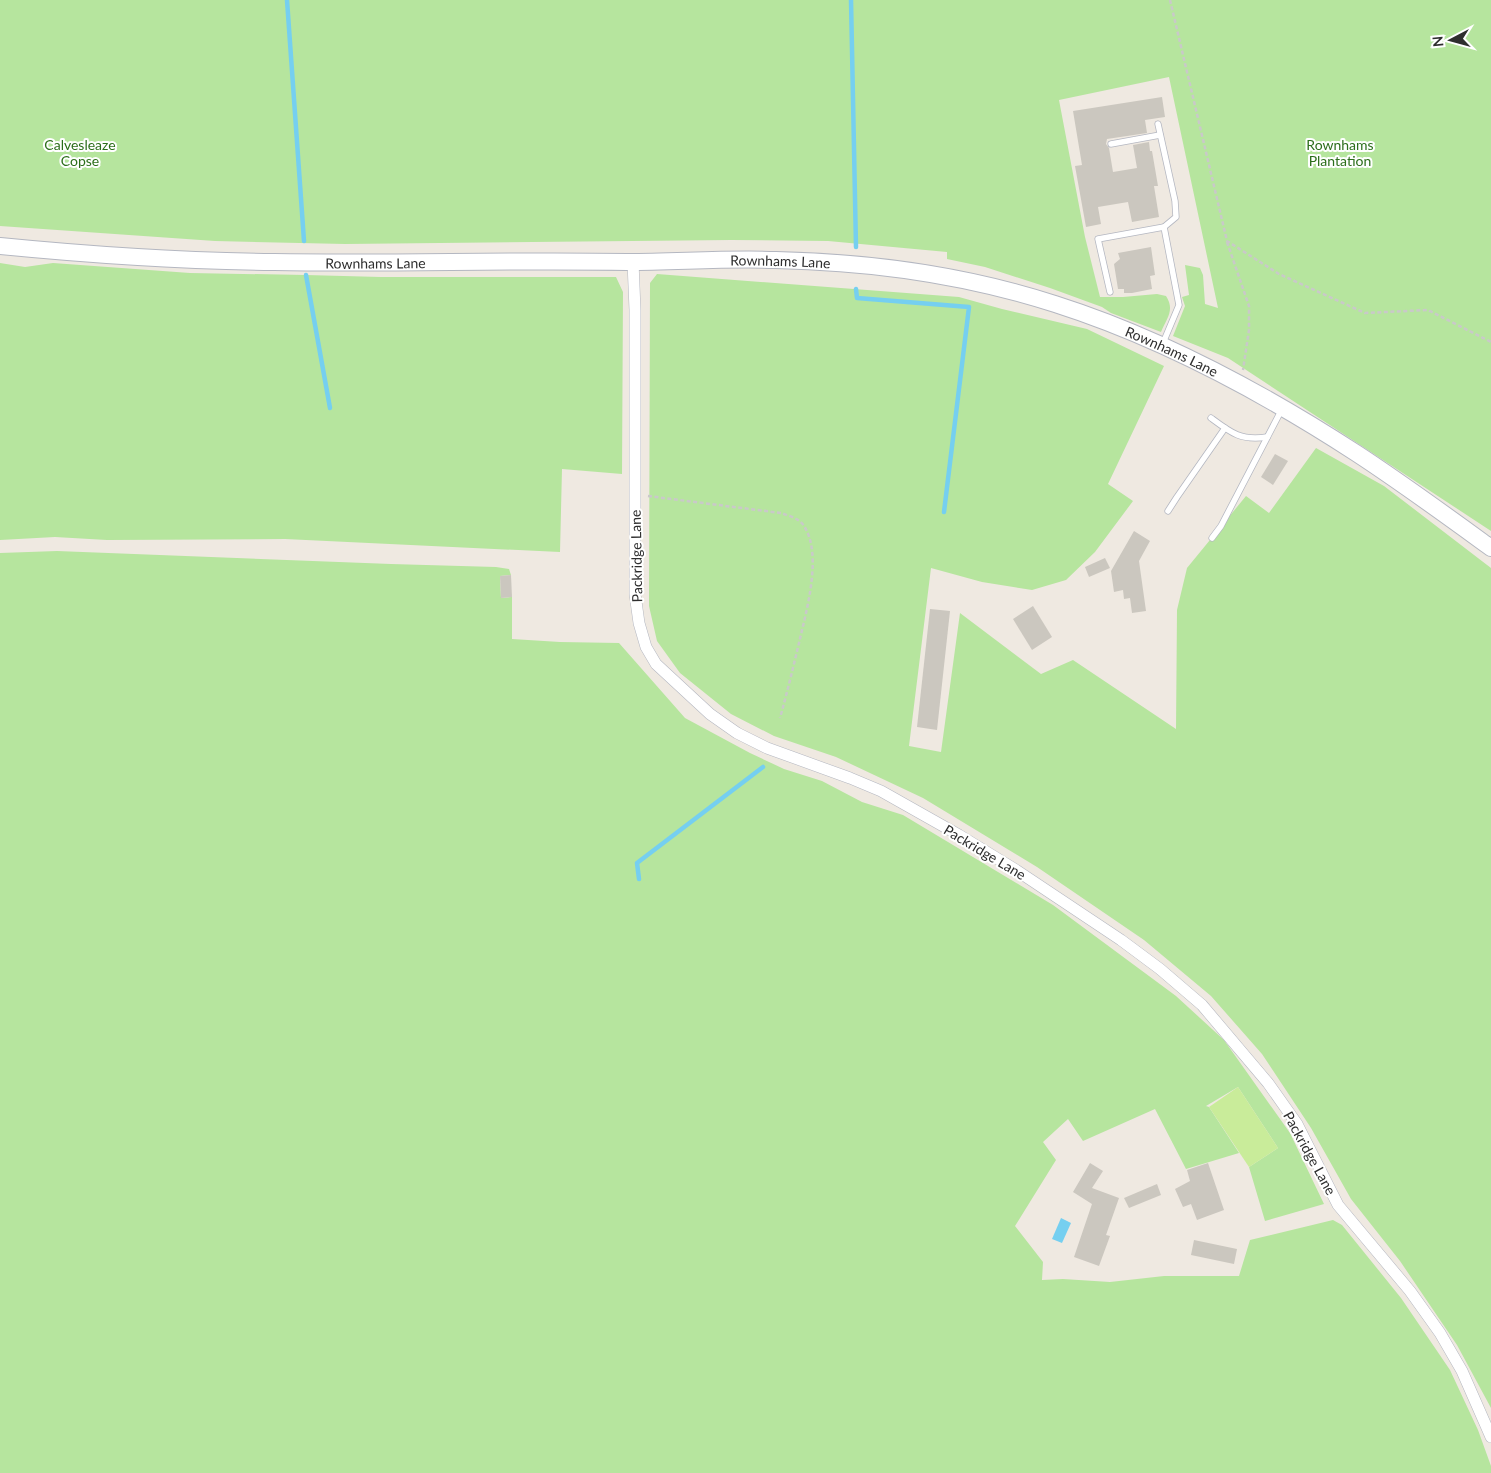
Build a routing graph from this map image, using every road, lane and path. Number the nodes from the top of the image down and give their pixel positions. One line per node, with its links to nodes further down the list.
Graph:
1 (1170, 0): 6 (path)
2 (1158, 124): 3 (lane)
3 (1160, 135): 4 (lane); 5 (lane)
4 (1111, 144)
5 (1164, 227): 9 (lane); 11 (lane)
6 (1227, 241): 10 (path); 12 (path)
7 (0, 246): 8 (street, Rownhams Lane)
8 (633, 262): 11 (street, Rownhams Lane); 17 (street, Packridge Lane)
9 (1110, 292)
10 (1491, 342)
11 (1163, 345): 13 (street, Rownhams Lane)
12 (1243, 376)
13 (1283, 408): 16 (lane); 20 (street, Rownhams Lane)
14 (1211, 418): 15 (lane)
15 (1225, 428): 16 (lane); 18 (lane)
16 (1267, 437): 19 (lane)
17 (635, 496): 21 (path); 22 (street, Packridge Lane)
18 (1168, 511)
19 (1212, 538)
20 (1491, 548)
21 (780, 718)
22 (1491, 1437)

